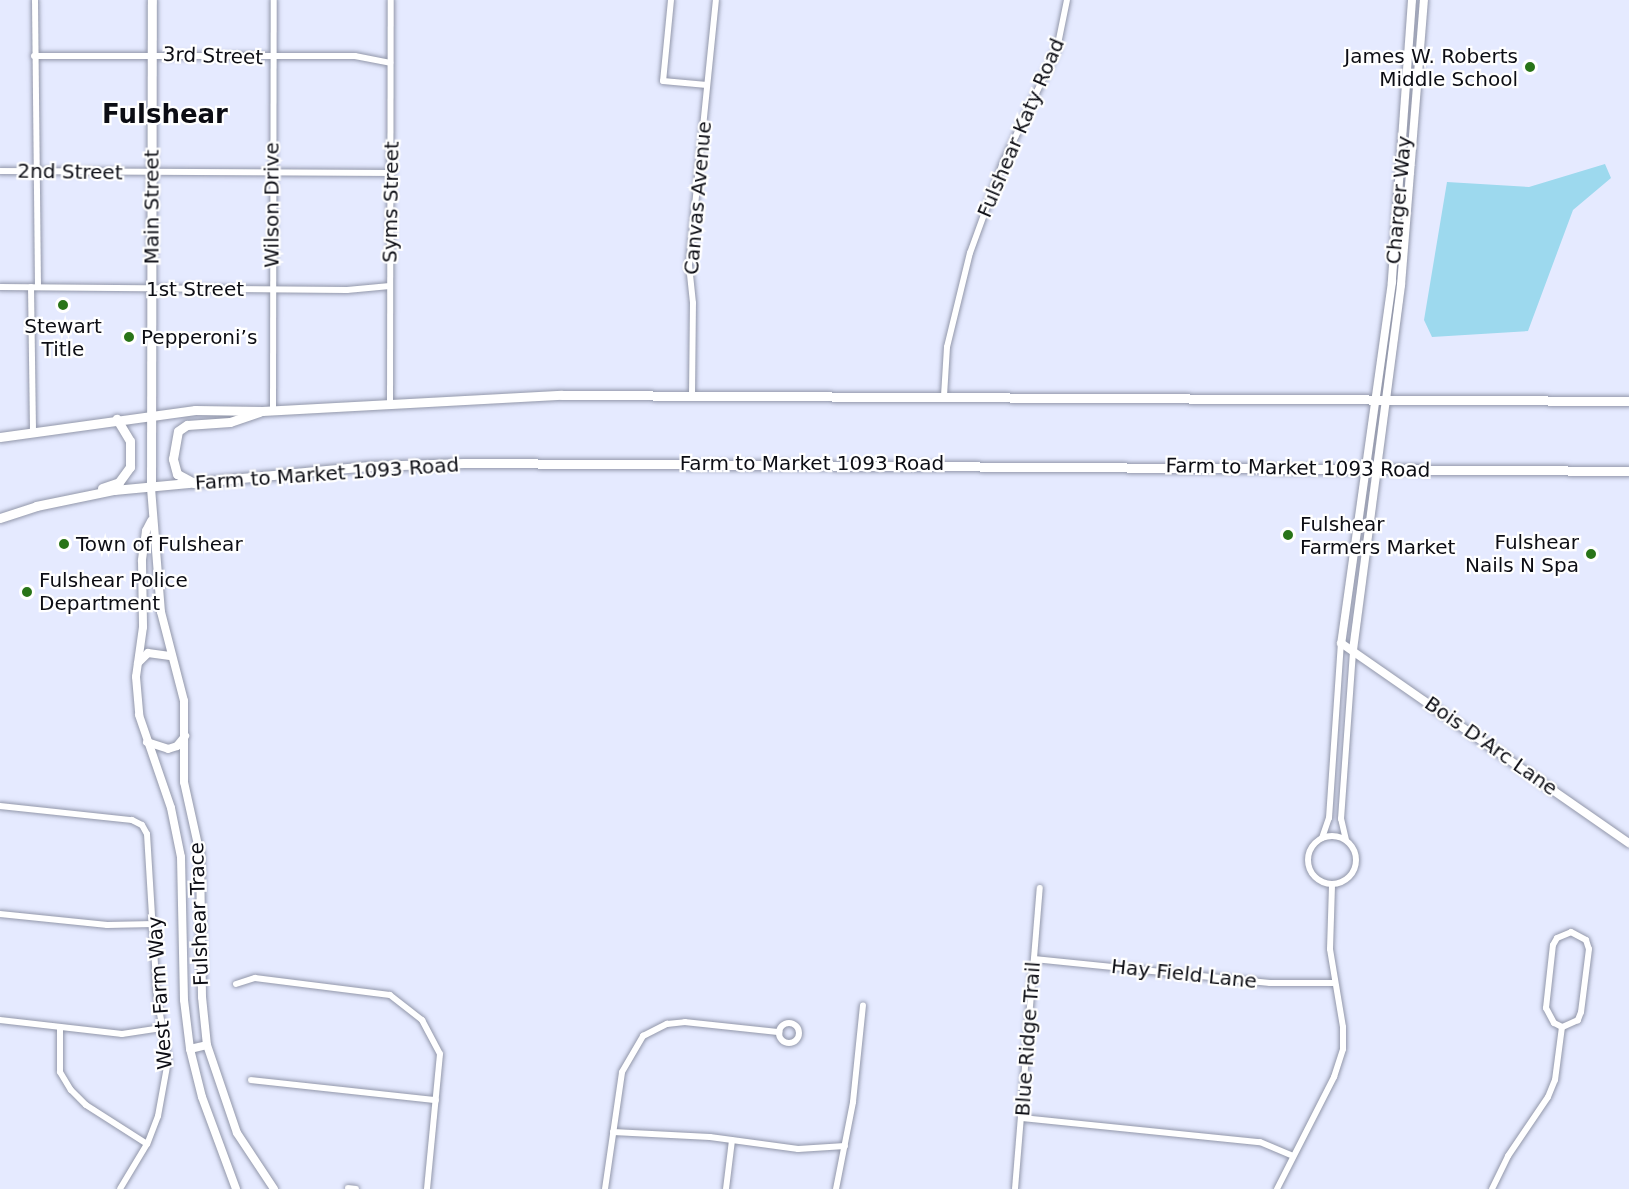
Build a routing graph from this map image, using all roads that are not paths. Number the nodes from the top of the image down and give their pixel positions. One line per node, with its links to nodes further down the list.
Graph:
1 (35, 0): 11 (street)
2 (152, 0): 10 (main road, Main Street)
3 (274, 0): 12 (street, Wilson Drive)
4 (390, 0): 13 (street, Syms Street)
5 (671, 0): 14 (street)
6 (716, 0): 14 (street, Canvas Avenue)
7 (1067, 0): 26 (street, Fulshear Katy Road)
8 (1412, 0): 28 (street, Charger Way)
9 (1424, 0): 27 (street, Charger Way)
10 (153, 54): 11 (street, 3rd Street); 12 (street, 3rd Street); 17 (main road, Main Street)
11 (34, 56): 16 (street)
12 (274, 57): 13 (street, 3rd Street); 19 (street, Wilson Drive)
13 (390, 63): 18 (street, Syms Street)
14 (708, 85): 25 (street, Canvas Avenue)
15 (0, 171): 16 (street, 2nd Street)
16 (35, 172): 17 (street, 2nd Street); 22 (street)
17 (152, 173): 19 (street, 2nd Street); 23 (main road, Main Street)
18 (392, 173): 19 (street, 2nd Street); 20 (street, Syms Street)
19 (272, 175): 24 (street, Wilson Drive)
20 (390, 286): 24 (street, 1st Street); 30 (street, Syms Street)
21 (0, 287): 22 (street, 1st Street)
22 (34, 287): 23 (street, 1st Street); 35 (street)
23 (152, 289): 24 (street, 1st Street); 33 (main road, Main Street)
24 (272, 289): 31 (street, Wilson Drive)
25 (692, 396): 26 (main road); 30 (main road)
26 (944, 396): 28 (main road)
27 (1385, 398): 28 (main road); 29 (main road); 37 (street)
28 (1374, 399): 37 (street)
29 (1629, 401)
30 (390, 404): 31 (main road)
31 (273, 410): 32 (main road)
32 (261, 411): 33 (main road); 39 (main road)
33 (153, 414): 34 (main road); 40 (main road, Fulshear Trace)
34 (117, 419): 35 (main road); 41 (main road)
35 (33, 431): 36 (main road)
36 (0, 436)
37 (1371, 470): 38 (main road, Farm to Market 1093 Road); 39 (main road, Farm to Market 1093 Road); 44 (street); 45 (street)
38 (1629, 471)
39 (195, 483): 40 (main road, Farm to Market 1093 Road)
40 (151, 488): 41 (main road, Farm to Market 1093 Road); 43 (street, Fulshear Trace)
41 (83, 496): 42 (main road, Farm to Market 1093 Road)
42 (0, 518)
43 (152, 521): 46 (street, Fulshear Trace); 47 (street, Fulshear Trace)
44 (1341, 643): 45 (street, Bois D'Arc Lane); 51 (street)
45 (1353, 650): 52 (street); 53 (street, Bois D'Arc Lane)
46 (170, 656): 47 (street); 48 (street, Fulshear Trace)
47 (138, 664): 49 (street, Fulshear Trace)
48 (185, 736): 49 (street); 67 (street, Fulshear Trace)
49 (147, 742): 68 (street, Fulshear Trace)
50 (0, 806): 57 (street, West Farm Way)
51 (1322, 838): 52 (street); 54 (street)
52 (1346, 840): 54 (street)
53 (1629, 843)
54 (1332, 884): 59 (street)
55 (1040, 888): 58 (street, Blue Ridge Trail)
56 (0, 914): 57 (street)
57 (154, 924): 65 (street, West Farm Way)
58 (1034, 958): 59 (street, Hay Field Lane); 71 (street, Blue Ridge Trail)
59 (1335, 983): 76 (street)
60 (236, 984): 70 (street)
61 (863, 1006): 75 (street)
62 (0, 1020): 63 (street)
63 (60, 1027): 65 (street); 74 (street)
64 (1562, 1027): 64 (street); 88 (street)
65 (162, 1028): 74 (street, West Farm Way)
66 (779, 1032): 72 (street)
67 (207, 1045): 68 (street); 80 (street, Fulshear Trace)
68 (190, 1049): 79 (street, Fulshear Trace)
69 (251, 1080): 70 (street)
70 (436, 1100): 82 (street)
71 (1022, 1118): 76 (street); 86 (street, Blue Ridge Trail)
72 (613, 1132): 73 (street); 83 (street)
73 (732, 1140): 75 (street); 84 (street)
74 (147, 1144): 78 (street, West Farm Way)
75 (845, 1146): 85 (street)
76 (1293, 1156): 87 (street)
77 (348, 1188): 81 (street)
78 (120, 1189)
79 (236, 1189)
80 (274, 1189)
81 (356, 1189)
82 (428, 1189)
83 (605, 1189)
84 (726, 1189)
85 (836, 1189)
86 (1015, 1189)
87 (1277, 1189)
88 (1492, 1189)

